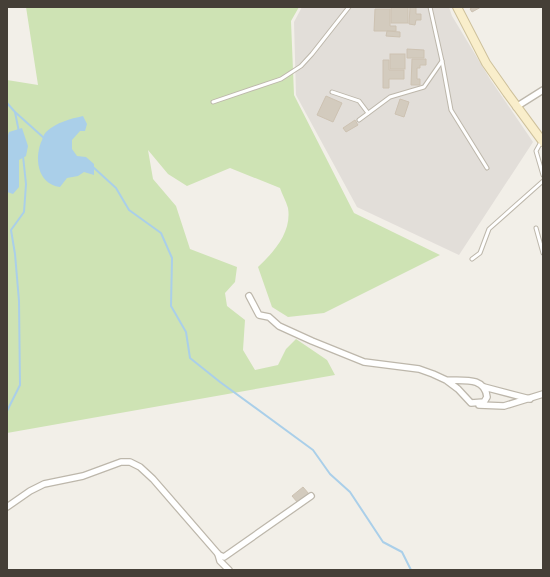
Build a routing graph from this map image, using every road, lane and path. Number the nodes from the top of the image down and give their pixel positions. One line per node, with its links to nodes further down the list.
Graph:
1 (349, 7): 7 (lane)
2 (430, 7): 4 (lane)
3 (457, 7): 8 (main road)
4 (442, 61): 9 (lane); 12 (lane)
5 (543, 90): 8 (street)
6 (332, 92): 9 (lane)
7 (213, 102)
8 (516, 106): 11 (main road)
9 (368, 113): 10 (lane)
10 (359, 120)
11 (542, 141): 13 (lane)
12 (487, 168)
13 (543, 175)
14 (543, 181): 17 (lane)
15 (536, 228): 16 (lane)
16 (543, 254)
17 (472, 259)
18 (249, 296): 19 (street)
19 (446, 380): 20 (street); 23 (street)
20 (483, 386): 22 (street); 23 (street)
21 (543, 394): 22 (street)
22 (531, 399): 23 (street)
23 (471, 403)
24 (311, 496): 26 (street)
25 (7, 507): 26 (street)
26 (218, 553): 27 (street)
27 (229, 570)

